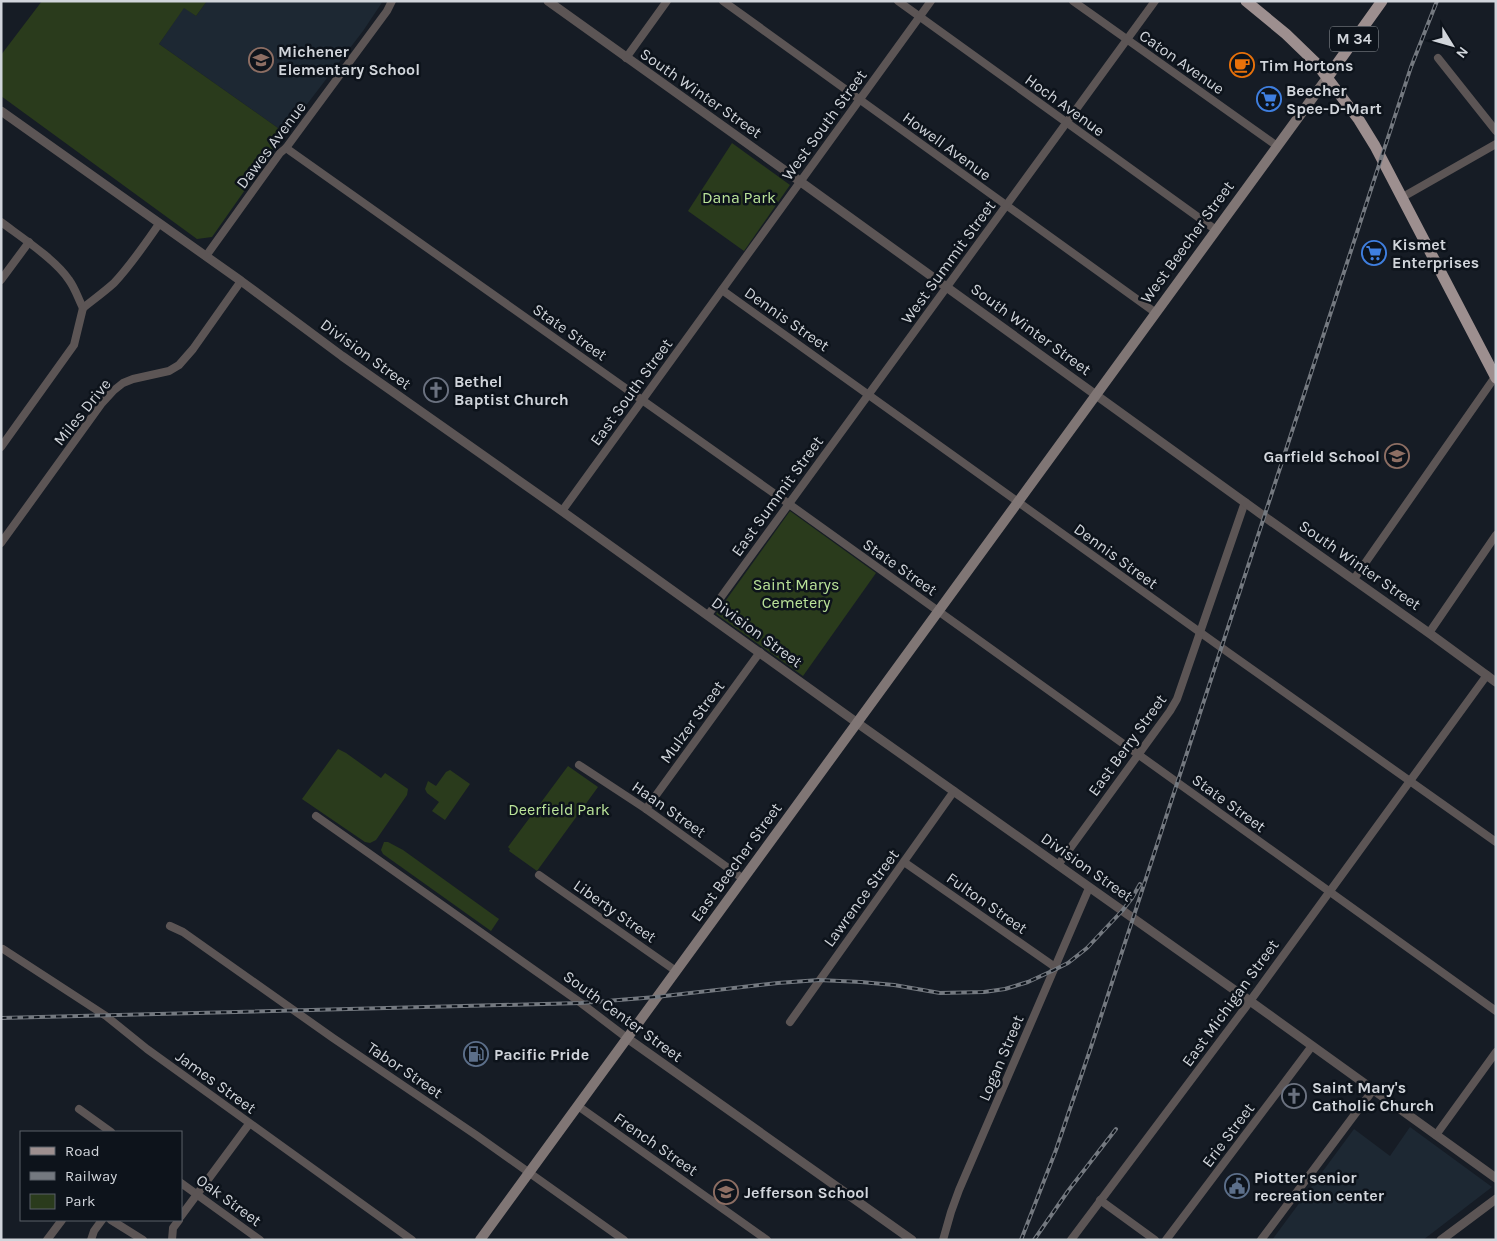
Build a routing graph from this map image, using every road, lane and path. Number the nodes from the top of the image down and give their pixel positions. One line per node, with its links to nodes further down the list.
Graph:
1 (392, 1): 22 (street, Dawes Avenue)
2 (548, 1): 13 (street, South Winter Street)
3 (667, 1): 13 (street)
4 (723, 1): 16 (street, Howell Avenue)
5 (898, 1): 11 (street, Hoch Avenue)
6 (930, 1): 11 (street, West South Street)
7 (1072, 1): 12 (street, Caton Avenue)
8 (1155, 1): 12 (street, West Summit Street)
9 (1246, 1): 15 (main road)
10 (1382, 1): 15 (main road, West Beecher Street / M 34)
11 (919, 17): 16 (street, West South Street); 18 (street, Hoch Avenue)
12 (1127, 40): 18 (street, West Summit Street); 21 (street, Caton Avenue)
13 (626, 58): 23 (street, South Winter Street)
14 (1438, 58): 19 (street)
15 (1327, 78): 21 (main road, West Beecher Street); 24 (main road)
16 (859, 99): 23 (street, West South Street); 25 (street, Howell Avenue)
17 (1, 111): 27 (street, Division Street)
18 (1067, 123): 25 (street, West Summit Street); 28 (street, Hoch Avenue)
19 (1496, 131)
20 (1496, 144): 24 (street)
21 (1277, 146): 28 (main road, West Beecher Street)
22 (286, 148): 30 (street, Dawes Avenue); 40 (street, State Street)
23 (800, 181): 33 (street, South Winter Street); 34 (street, West South Street)
24 (1401, 198): 37 (main road)
25 (1007, 206): 33 (street, West Summit Street); 36 (street, Howell Avenue)
26 (1, 222): 29 (street)
27 (159, 224): 30 (street, Division Street); 35 (street)
28 (1216, 230): 36 (main road, West Beecher Street)
29 (29, 242): 31 (street); 35 (street)
30 (206, 256): 32 (street, Division Street)
31 (1, 280)
32 (242, 281): 45 (street, Division Street); 47 (street, Miles Drive)
33 (948, 287): 38 (street, West Summit Street); 39 (street, South Winter Street)
34 (722, 290): 38 (street, Dennis Street); 40 (street, East South Street)
35 (83, 308): 41 (street)
36 (1156, 313): 39 (main road, West Beecher Street)
37 (1495, 377): 48 (street)
38 (869, 394): 42 (street, Dennis Street); 44 (street, East Summit Street)
39 (1096, 394): 42 (main road, West Beecher Street); 43 (street, South Winter Street)
40 (643, 400): 44 (street, State Street); 45 (street, East South Street)
41 (1, 447)
42 (1017, 502): 49 (main road, East Beecher Street); 51 (street, Dennis Street)
43 (1244, 502): 48 (street, South Winter Street); 51 (street, East Berry Street)
44 (788, 504): 49 (street, State Street); 50 (street, East Summit Street)
45 (562, 511): 50 (street, Division Street)
46 (1496, 535): 52 (street)
47 (1, 543)
48 (1354, 579): 52 (street, South Winter Street)
49 (938, 610): 56 (main road, East Beecher Street); 57 (street, State Street)
50 (708, 615): 53 (street, Division Street)
51 (1200, 633): 57 (street, East Berry Street); 59 (street, Dennis Street)
52 (1429, 633): 54 (street, South Winter Street)
53 (760, 652): 56 (street, Division Street); 61 (street, Mulzer Street)
54 (1487, 676): 55 (street, South Winter Street); 59 (street, East Michigan Street)
55 (1496, 682)
56 (856, 722): 60 (street, Division Street); 67 (main road, East Beecher Street)
57 (1138, 754): 65 (street, East Berry Street); 69 (street, State Street)
58 (579, 765): 61 (street, Haan Street)
59 (1410, 781): 63 (street, Dennis Street); 69 (street, East Michigan Street)
60 (954, 791): 64 (street, Lawrence Street); 65 (street, Division Street)
61 (646, 808): 67 (street, Haan Street)
62 (316, 816): 77 (street, South Center Street)
63 (1496, 842)
64 (904, 862): 72 (street, Fulton Street); 76 (street, Lawrence Street)
65 (1058, 865): 68 (street, Division Street)
66 (539, 874): 73 (street, Liberty Street)
67 (742, 878): 73 (main road, East Beecher Street)
68 (1089, 888): 72 (street, Logan Street); 74 (street, Division Street)
69 (1329, 892): 74 (street, East Michigan Street); 75 (street, State Street)
70 (170, 926): 86 (street, Tabor Street)
71 (3, 949): 83 (street, James Street)
72 (1055, 967): 107 (street, Logan Street)
73 (676, 971): 77 (main road, East Beecher Street)
74 (1250, 1001): 78 (street, Division Street); 91 (street, East Michigan Street)
75 (1496, 1012)
76 (790, 1022)
77 (627, 1038): 81 (main road, East Beecher Street); 106 (street, South Center Street)
78 (1312, 1046): 80 (street, Division Street); 110 (street, Erie Street)
79 (1496, 1052): 85 (street)
80 (1373, 1090): 85 (street, Division Street); 111 (street)
81 (578, 1106): 86 (main road, East Beecher Street); 105 (street, French Street)
82 (79, 1109): 84 (street)
83 (249, 1124): 89 (street); 102 (street, James Street)
84 (110, 1131)
85 (1436, 1135): 87 (street, Division Street)
86 (529, 1173): 103 (main road, East Beecher Street); 104 (street, Tabor Street)
87 (1496, 1178)
88 (182, 1184): 89 (street, Oak Street)
89 (197, 1194): 92 (street); 101 (street, Oak Street)
90 (1496, 1199): 112 (street)
91 (1100, 1200): 108 (street, East Michigan Street); 109 (street)
92 (182, 1215)
93 (61, 1221): 97 (street)
94 (101, 1221): 98 (street)
95 (113, 1221): 99 (street)
96 (178, 1221): 100 (street)
97 (47, 1240)
98 (91, 1240)
99 (144, 1240)
100 (172, 1240)
101 (260, 1240)
102 (412, 1240)
103 (480, 1240)
104 (624, 1240)
105 (767, 1240)
106 (912, 1240)
107 (943, 1240)
108 (1071, 1240)
109 (1156, 1240)
110 (1166, 1240)
111 (1261, 1240)
112 (1441, 1240)

